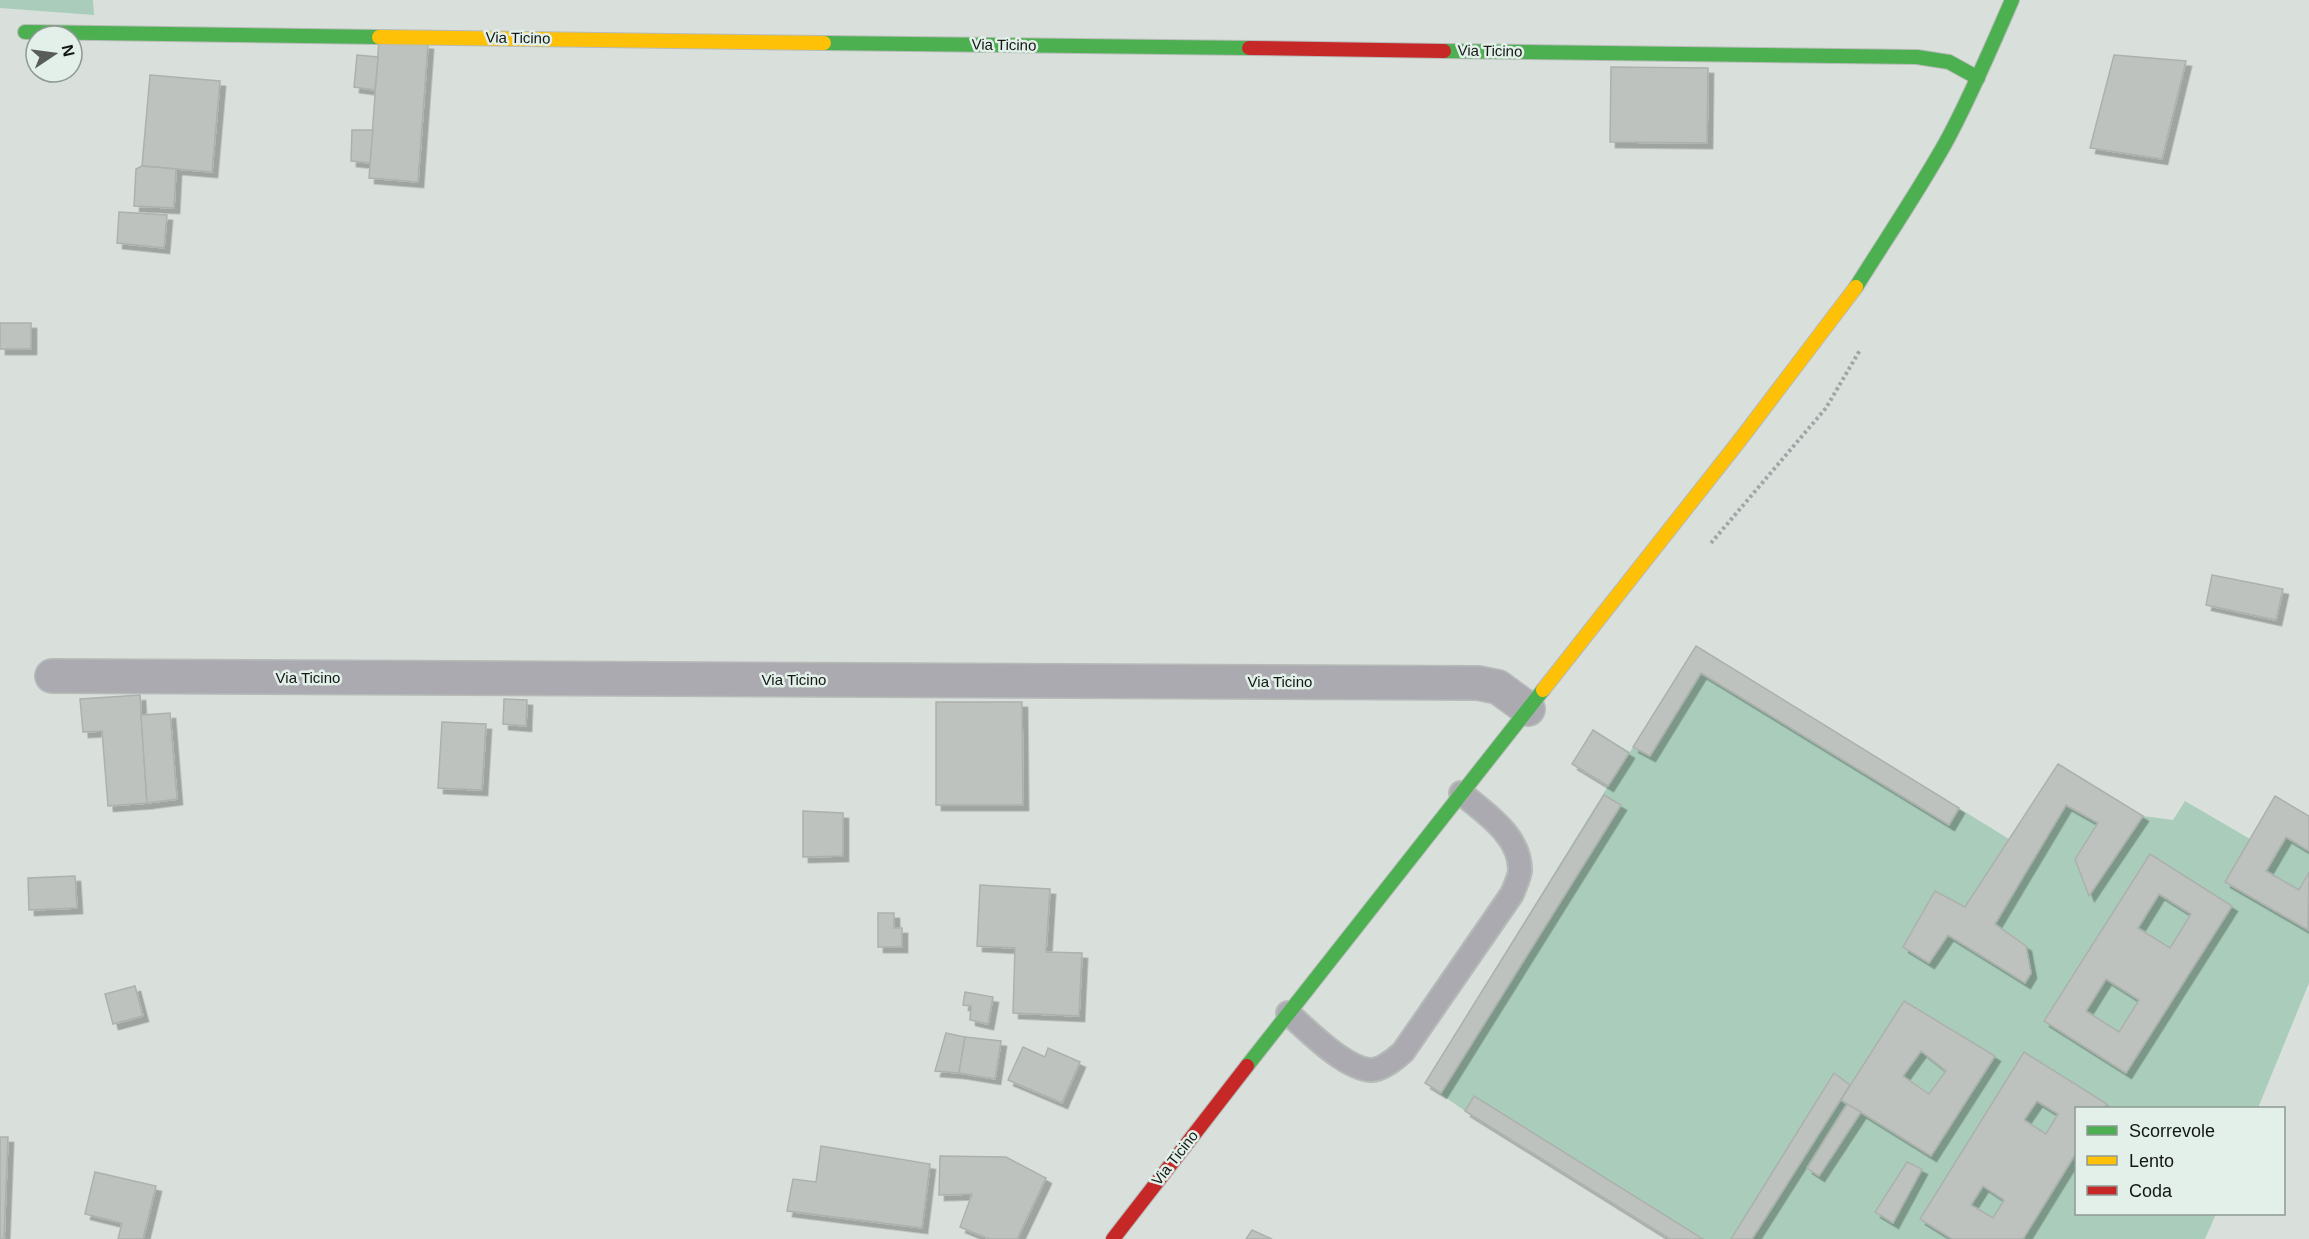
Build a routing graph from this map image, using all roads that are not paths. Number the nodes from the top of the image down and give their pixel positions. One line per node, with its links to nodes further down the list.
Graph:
1 (2012, 0): 3 (street, Via Ticino)
2 (84, 33): 3 (street, Via Ticino)
3 (1978, 78): 5 (street, Via Ticino)
4 (52, 676): 5 (street, Via Ticino)
5 (1528, 709): 6 (street, Via Ticino)
6 (1461, 793): 7 (street, Via Ticino); 7 (lane)
7 (1288, 1013): 8 (street, Via Ticino)
8 (1113, 1239)

